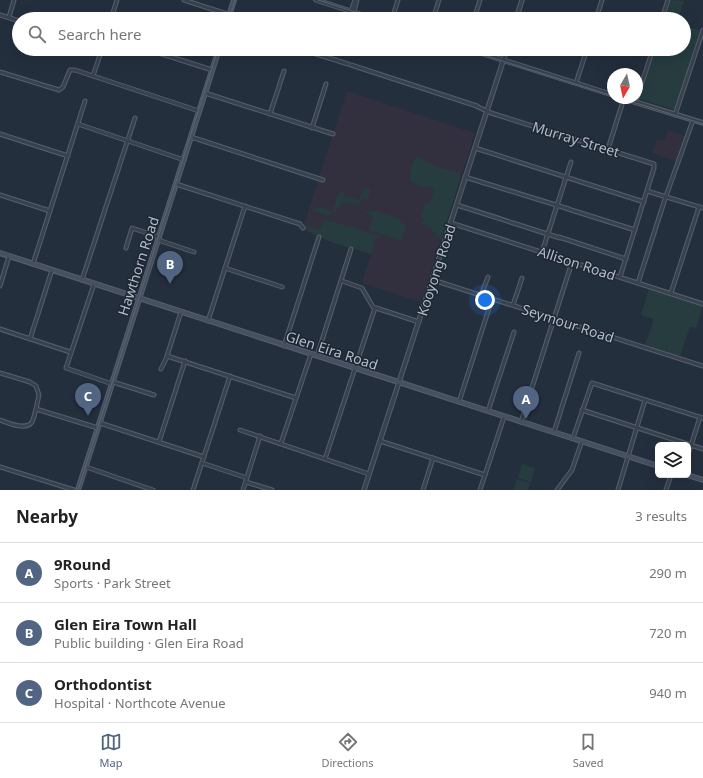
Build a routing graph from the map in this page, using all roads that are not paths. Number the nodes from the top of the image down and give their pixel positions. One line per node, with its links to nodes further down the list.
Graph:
1 (14, 0): 24 (street)
2 (118, 0): 13 (street)
3 (184, 0): 14 (street)
4 (234, 0): 15 (main road)
5 (318, 0): 16 (street)
6 (356, 0): 16 (street)
7 (398, 0): 17 (street)
8 (439, 0): 18 (street)
9 (480, 0): 19 (street)
10 (522, 0): 20 (street)
11 (602, 0): 21 (street)
12 (668, 0): 22 (street)
13 (114, 12)
14 (216, 12)
15 (230, 12)
16 (353, 12)
17 (394, 12)
18 (435, 12)
19 (476, 12)
20 (518, 12)
21 (598, 12)
22 (664, 12)
23 (0, 15): 24 (street)
24 (9, 17): 25 (street)
25 (12, 18)
26 (703, 30): 51 (street)
27 (100, 56): 39 (street)
28 (168, 56): 36 (street)
29 (217, 56): 36 (main road, Hawthorn Road)
30 (322, 56): 49 (street, Murray Street)
31 (490, 56): 35 (street)
32 (504, 56): 35 (street, Kooyong Road)
33 (584, 56): 41 (street)
34 (650, 56): 40 (street)
35 (503, 60): 41 (street); 49 (street, Kooyong Road)
36 (212, 70): 43 (main road, Hawthorn Road)
37 (284, 71): 50 (street)
38 (0, 72): 39 (street)
39 (93, 76): 48 (street)
40 (643, 79)
41 (576, 83): 44 (street)
42 (326, 84): 56 (street)
43 (205, 93): 48 (main road, Hawthorn Road); 50 (street)
44 (607, 93)
45 (86, 101): 55 (street)
46 (643, 101): 51 (street)
47 (621, 104): 62 (street)
48 (200, 110): 59 (main road, Hawthorn Road)
49 (487, 110): 61 (street, Kooyong Road); 62 (street, Murray Street)
50 (270, 114): 56 (street)
51 (676, 115): 53 (street)
52 (135, 118): 60 (street)
53 (692, 120): 54 (street); 72 (street)
54 (703, 124)
55 (78, 125): 60 (street); 63 (street)
56 (312, 128): 58 (street)
57 (0, 134): 63 (street)
58 (333, 134)
59 (191, 137): 64 (main road, Hawthorn Road); 68 (street)
60 (128, 141): 64 (street); 101 (street)
61 (475, 148): 66 (street, Kooyong Road); 67 (street)
62 (608, 149): 70 (street, Murray Street)
63 (68, 156): 79 (street)
64 (184, 159): 69 (main road, Hawthorn Road)
65 (571, 162): 67 (street)
66 (466, 177): 74 (street, Kooyong Road); 75 (street)
67 (566, 177): 73 (street); 75 (street)
68 (322, 180)
69 (176, 184): 76 (street); 85 (main road, Hawthorn Road)
70 (647, 191): 72 (street); 73 (street)
71 (0, 195): 79 (street)
72 (667, 197): 77 (street); 103 (street)
73 (644, 202): 82 (street)
74 (457, 205): 80 (street, Kooyong Road); 83 (street)
75 (556, 205): 82 (street); 83 (street)
76 (245, 206): 81 (street); 95 (street)
77 (699, 207): 78 (street); 107 (street)
78 (703, 208)
79 (50, 211): 94 (street)
80 (451, 223): 89 (street, Allison Road); 100 (street, Kooyong Road)
81 (303, 228)
82 (635, 230): 92 (street)
83 (548, 234): 89 (street); 92 (street)
84 (319, 237): 121 (street)
85 (159, 238): 86 (street); 88 (street); 109 (main road, Hawthorn Road)
86 (126, 248)
87 (351, 249): 102 (street)
88 (194, 252)
89 (542, 252): 93 (street, Allison Road)
90 (0, 253): 91 (main road, Glen Eira Road)
91 (9, 256): 94 (main road, Glen Eira Road); 105 (street)
92 (626, 259): 98 (street)
93 (572, 262): 98 (street, Allison Road); 115 (street)
94 (34, 264): 96 (main road, Glen Eira Road)
95 (225, 268): 106 (street); 116 (street)
96 (52, 270): 101 (main road, Glen Eira Road); 120 (street)
97 (488, 277): 108 (street)
98 (620, 277): 103 (street, Allison Road)
99 (522, 278): 112 (street)
100 (432, 280): 108 (street, Seymour Road); 117 (street, Kooyong Road)
101 (83, 281): 104 (main road, Glen Eira Road)
102 (342, 281): 113 (street); 126 (street)
103 (638, 283): 107 (street, Allison Road)
104 (94, 284): 109 (main road, Glen Eira Road); 122 (street)
105 (0, 286)
106 (282, 287)
107 (671, 294): 111 (street, Allison Road)
108 (481, 295): 110 (street, Seymour Road)
109 (139, 299): 114 (main road, Glen Eira Road); 133 (main road, Hawthorn Road)
110 (492, 299): 112 (street, Seymour Road); 138 (street)
111 (703, 304)
112 (513, 305): 115 (street, Seymour Road)
113 (375, 308): 117 (street); 130 (street)
114 (181, 312): 116 (main road, Glen Eira Road); 125 (street)
115 (554, 318): 128 (street, Seymour Road); 145 (street)
116 (208, 321): 121 (main road, Glen Eira Road)
117 (419, 322): 134 (street, Kooyong Road)
118 (0, 329): 120 (street)
119 (514, 332): 141 (street)
120 (30, 339): 122 (street)
121 (284, 346): 124 (main road, Glen Eira Road)
122 (70, 352): 133 (street)
123 (579, 353): 150 (street)
124 (311, 354): 126 (main road, Glen Eira Road); 136 (street)
125 (167, 356): 127 (street); 129 (street)
126 (317, 356): 130 (main road, Glen Eira Road)
127 (185, 362): 132 (street); 155 (street)
128 (703, 366)
129 (161, 369)
130 (354, 369): 134 (main road, Glen Eira Road); 163 (street)
131 (0, 373): 139 (street)
132 (230, 376): 136 (street); 161 (street)
133 (113, 383): 135 (street); 146 (main road, Hawthorn Road)
134 (399, 383): 138 (main road, Glen Eira Road); 153 (street, Kooyong Road)
135 (154, 395)
136 (296, 398): 157 (street)
137 (646, 400): 140 (street); 143 (street); 148 (street)
138 (459, 402): 141 (main road, Glen Eira Road)
139 (36, 409): 144 (street); 147 (street)
140 (582, 410): 148 (street); 152 (street)
141 (488, 412): 142 (main road, Glen Eira Road)
142 (504, 416): 145 (main road, Glen Eira Road); 169 (street)
143 (701, 418): 158 (street)
144 (0, 420)
145 (521, 422): 150 (main road, Glen Eira Road)
146 (100, 423): 147 (main road, Hawthorn Road); 155 (street)
147 (98, 428): 167 (main road, Hawthorn Road)
148 (637, 428): 156 (street); 160 (street)
149 (240, 430): 151 (street)
150 (554, 432): 152 (main road, Glen Eira Road)
151 (260, 436): 157 (street); 172 (street)
152 (573, 438): 154 (main road, Glen Eira Road)
153 (380, 441): 162 (street); 168 (street, Kooyong Road)
154 (582, 441): 160 (main road, Glen Eira Road); 183 (street)
155 (159, 442): 161 (street)
156 (681, 442)
157 (281, 443): 163 (street)
158 (691, 445): 159 (street)
159 (703, 448)
160 (628, 456): 165 (main road, Glen Eira Road); 184 (street)
161 (204, 457): 164 (street)
162 (433, 458): 169 (street); 181 (street)
163 (325, 459): 168 (street)
164 (202, 463): 172 (street); 177 (street)
165 (655, 465)
166 (0, 467): 174 (street)
167 (86, 467): 175 (main road, Hawthorn Road); 176 (street)
168 (369, 474): 180 (street, Kooyong Road)
169 (485, 474): 182 (street)
170 (691, 476): 173 (main road)
171 (670, 478): 185 (street)
172 (247, 480): 178 (street); 179 (street)
173 (703, 480)
174 (74, 490)
175 (78, 490)
176 (153, 490)
177 (193, 490)
178 (243, 490)
179 (272, 490)
180 (364, 490)
181 (423, 490)
182 (480, 490)
183 (557, 490)
184 (618, 490)
185 (666, 490)

